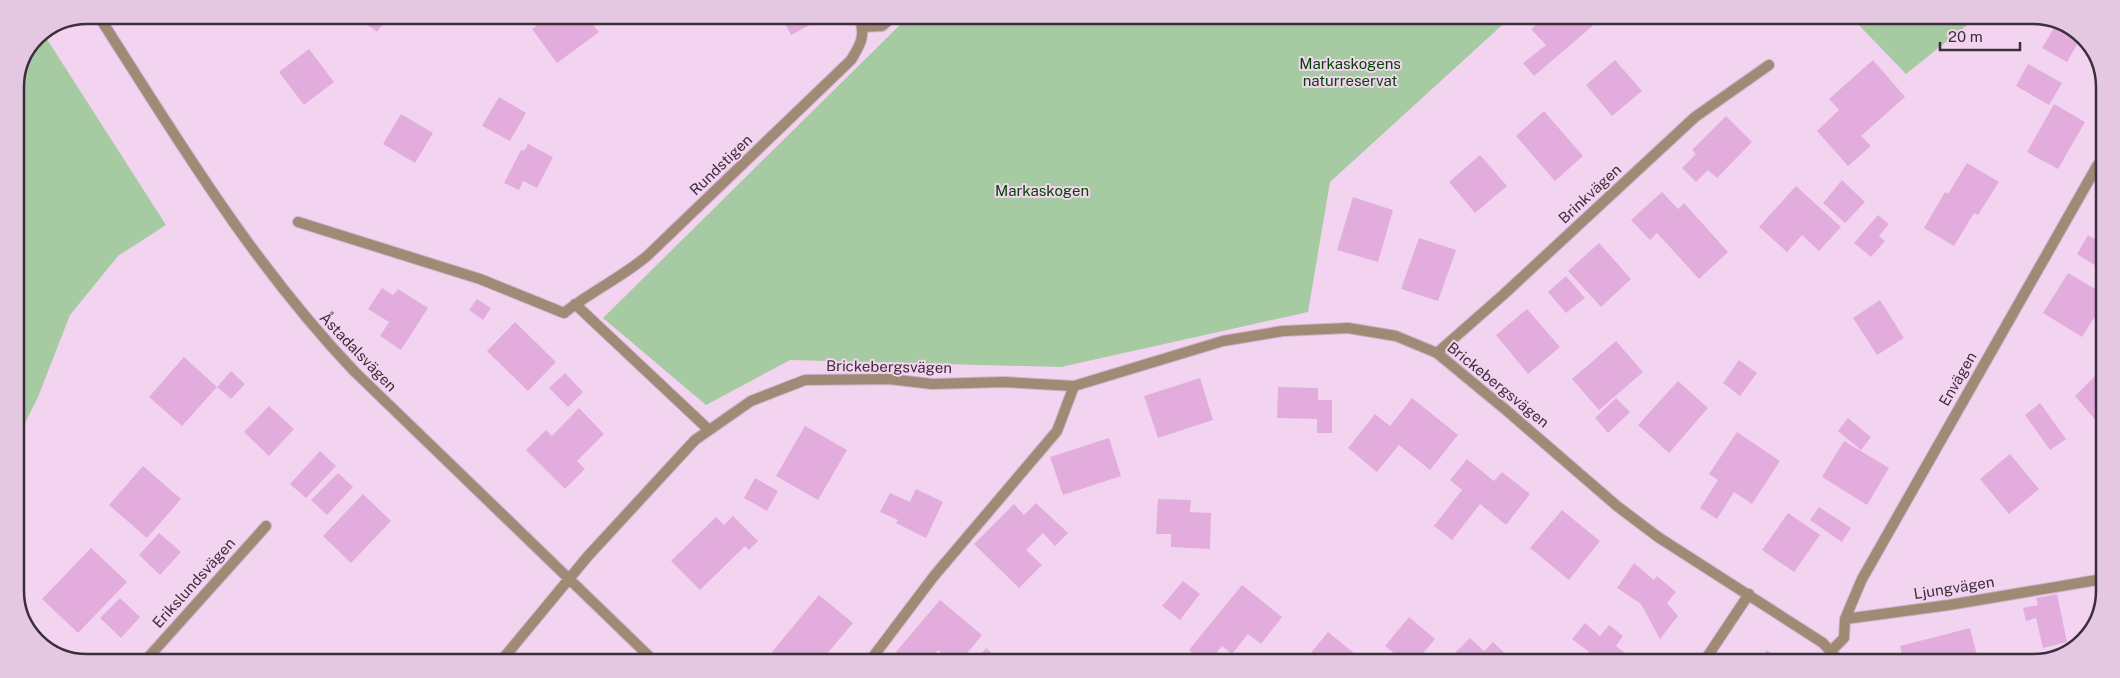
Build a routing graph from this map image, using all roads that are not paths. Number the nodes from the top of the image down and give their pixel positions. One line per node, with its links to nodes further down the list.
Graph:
1 (104, 24): 13 (street, Åstadalsvägen)
2 (862, 24): 4 (street)
3 (884, 24): 4 (street)
4 (863, 27): 8 (street, Rundstigen)
5 (1769, 64): 9 (street, Brinkvägen)
6 (2096, 168): 16 (street, Envägen)
7 (298, 222): 8 (street, Rundstigen)
8 (575, 304): 11 (street)
9 (1437, 353): 10 (street, Brickebergsvägen); 15 (street, Brickebergsvägen)
10 (1074, 386): 11 (street, Brickebergsvägen); 21 (street)
11 (709, 430): 13 (street, Brickebergsvägen)
12 (266, 526): 18 (street, Erikslundsvägen)
13 (569, 577): 19 (street, Brickebergsvägen); 20 (street, Åstadalsvägen)
14 (2096, 579): 16 (street, Ljungvägen)
15 (1749, 594): 17 (street, Brickebergsvägen); 22 (street)
16 (1845, 619): 17 (street)
17 (1832, 650): 23 (street, Brickebergsvägen)
18 (151, 654)
19 (507, 654)
20 (647, 654)
21 (875, 654)
22 (1709, 654)
23 (1835, 654)

